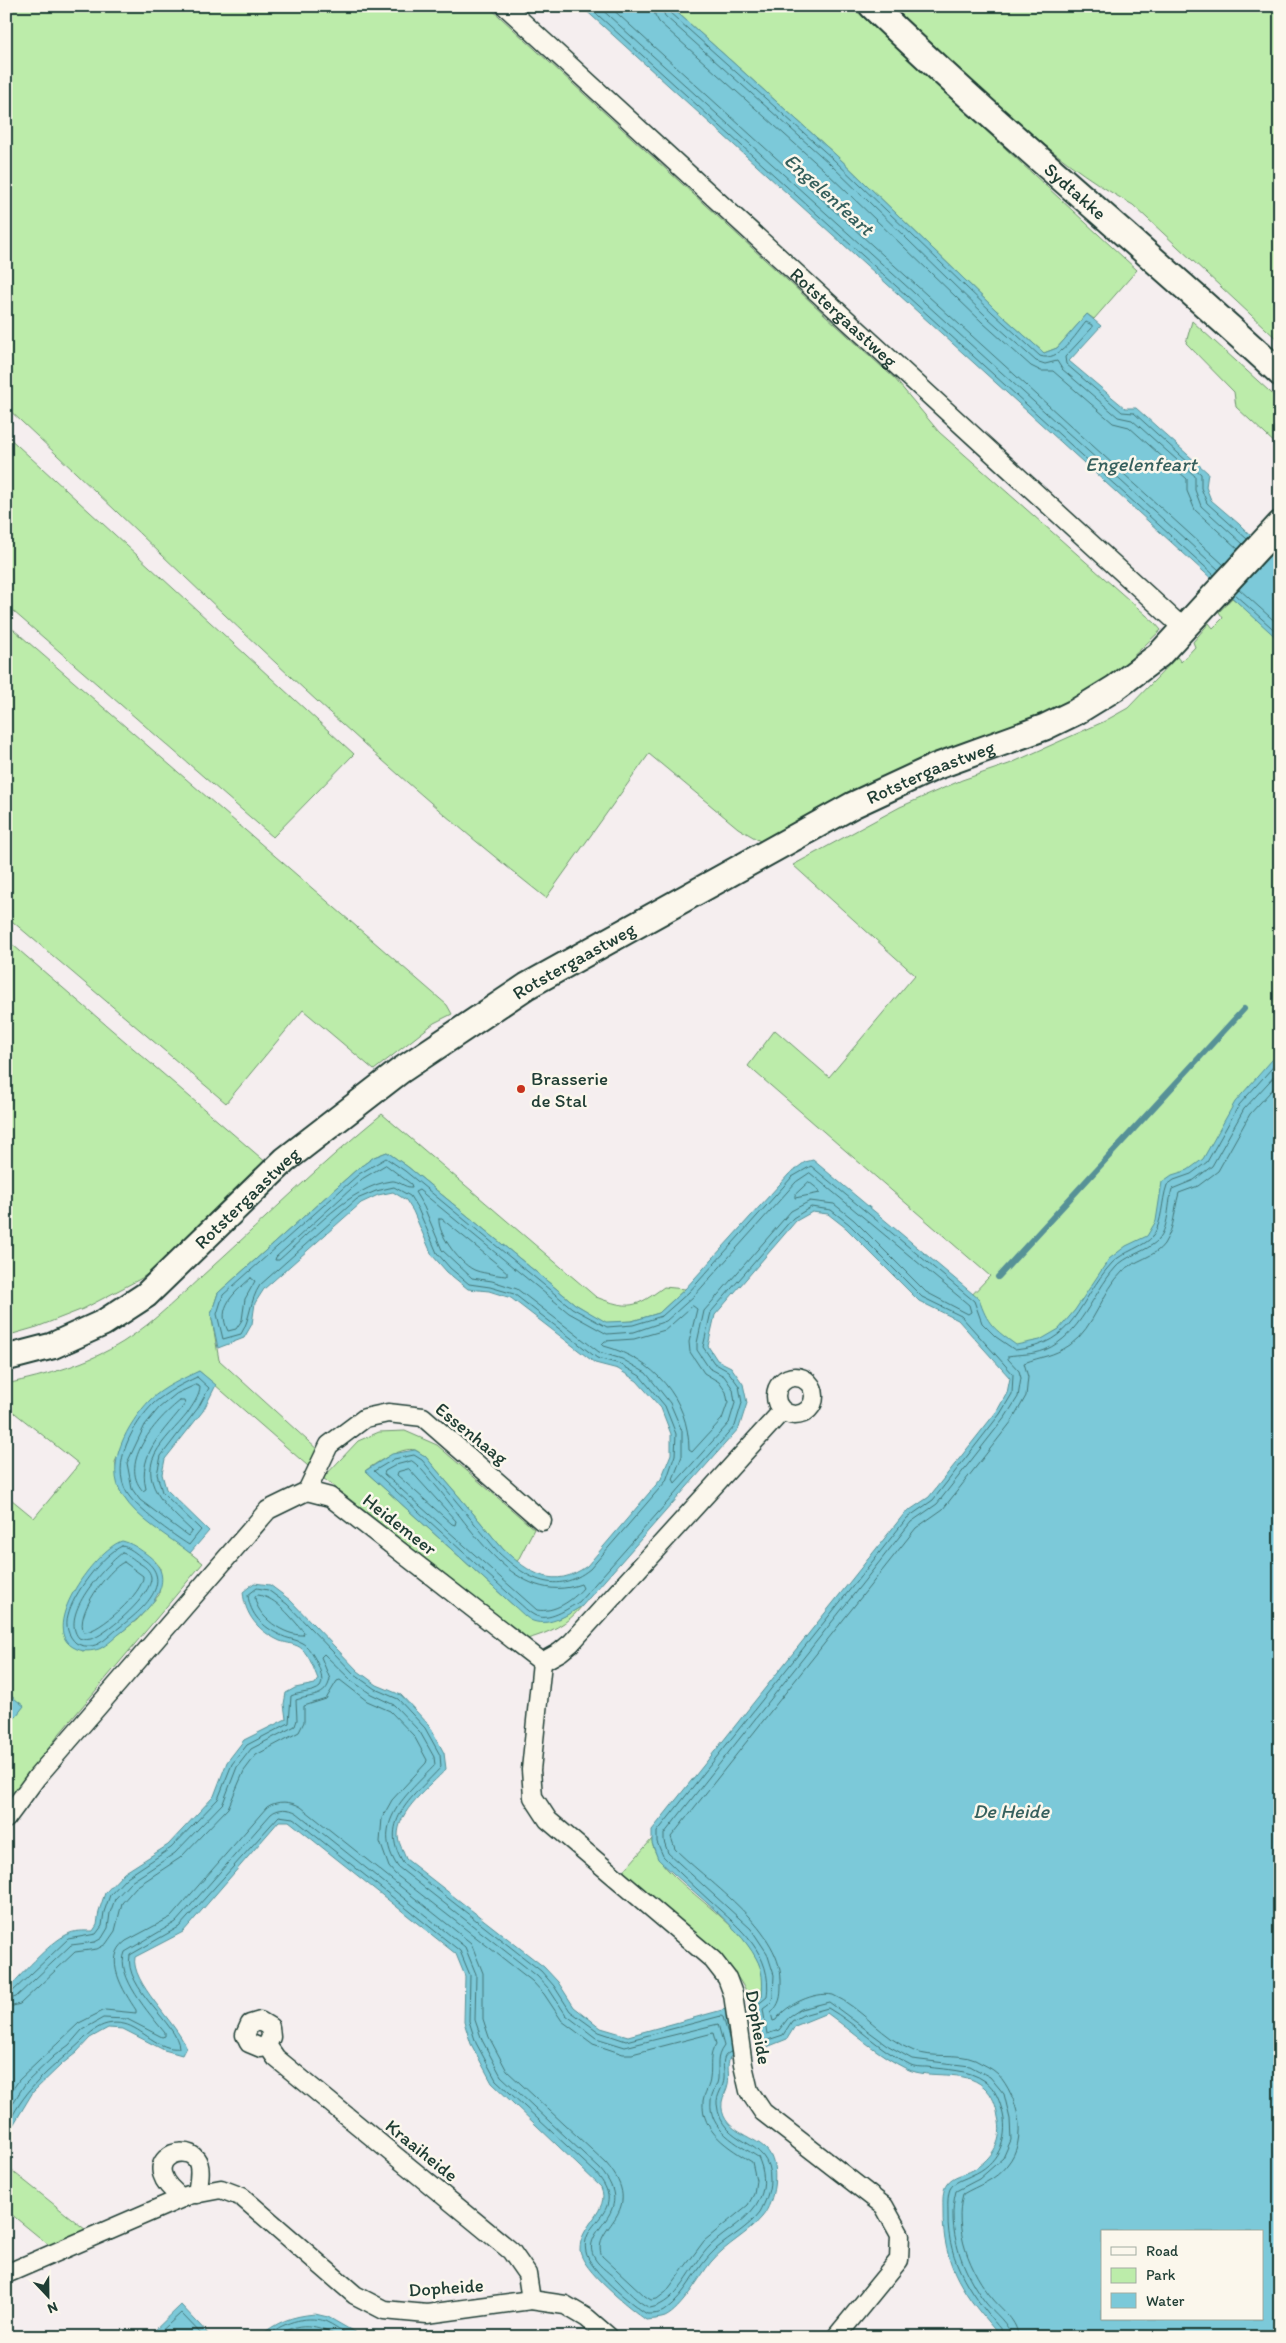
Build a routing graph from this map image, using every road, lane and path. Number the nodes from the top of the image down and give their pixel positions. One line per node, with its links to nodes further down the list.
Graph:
1 (505, 6): 5 (street, Rotstergaastweg)
2 (872, 6): 3 (street, Sydtakke)
3 (1280, 373)
4 (1273, 532): 5 (street, Rotstergaastweg)
5 (1183, 628): 6 (street, Rotstergaastweg)
6 (6, 1358)
7 (782, 1411): 10 (street)
8 (307, 1491): 9 (street, Essenhaag); 10 (street, Heidemeer); 11 (street)
9 (542, 1521)
10 (542, 1662): 16 (street, Dopheide)
11 (6, 1819)
12 (267, 2045): 14 (street, Kraaiheide)
13 (6, 2274): 14 (street, Dopheide)
14 (531, 2300): 15 (street, Dopheide)
15 (609, 2337)
16 (836, 2337)

